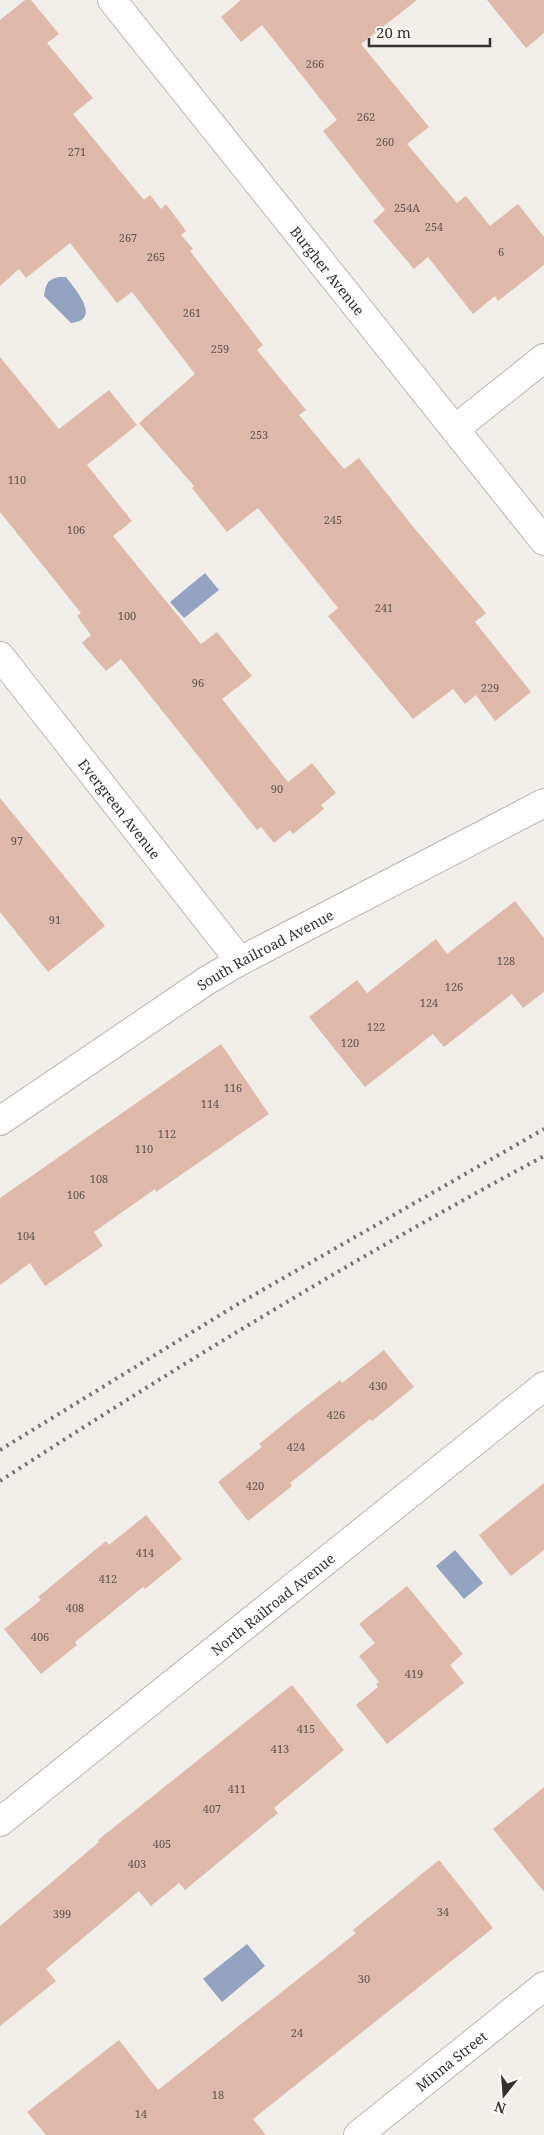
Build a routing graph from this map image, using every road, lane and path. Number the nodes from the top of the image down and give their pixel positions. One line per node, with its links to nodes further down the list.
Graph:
1 (112, 0): 3 (street, Burgher Avenue)
2 (544, 358): 3 (street)
3 (455, 429): 4 (street, Burgher Avenue)
4 (544, 541)
5 (0, 656): 7 (street, Evergreen Avenue)
6 (544, 803): 7 (street, South Railroad Avenue)
7 (240, 961): 8 (street, South Railroad Avenue)
8 (0, 1121)
9 (544, 1386): 10 (street, North Railroad Avenue)
10 (0, 1822)
11 (544, 1986): 12 (street, Minna Street)
12 (358, 2135)

